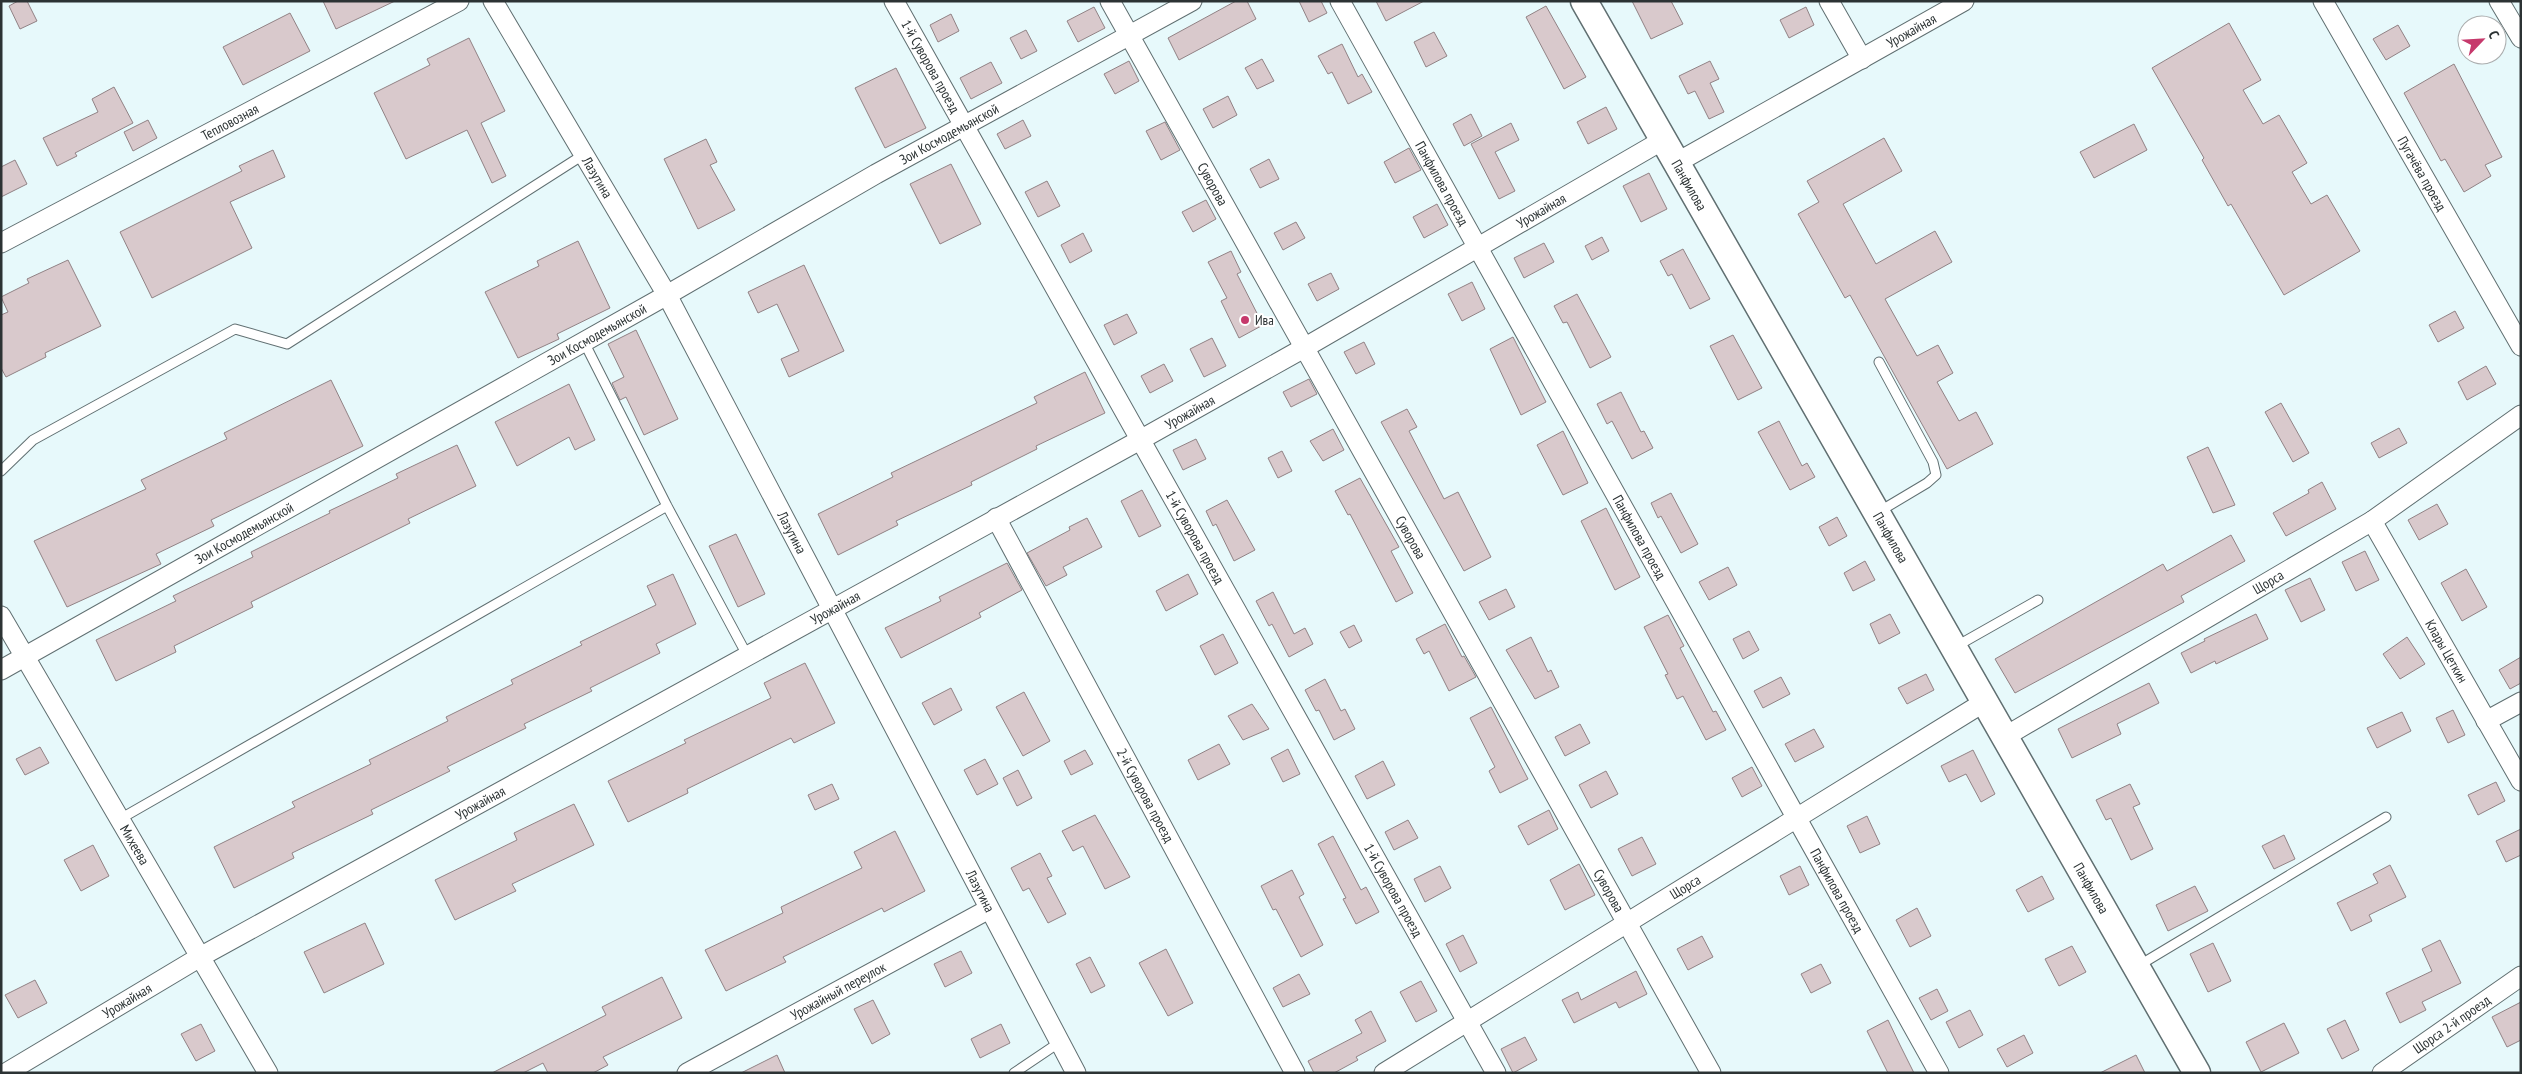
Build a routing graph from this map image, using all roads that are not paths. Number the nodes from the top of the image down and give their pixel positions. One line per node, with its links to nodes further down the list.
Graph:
1 (459, 1): 19 (street, Тепловозная)
2 (493, 1): 17 (street, Лазутина)
3 (894, 1): 15 (street, 1-й Суворова проезд)
4 (1110, 1): 12 (street, Суворова)
5 (1192, 1): 12 (street, Зои Космодемьянской)
6 (1340, 1): 20 (street, Панфилова проезд)
7 (1584, 1): 16 (street, Панфилова)
8 (1829, 1): 14 (street)
9 (1964, 1): 14 (street, Урожайная)
10 (2323, 1): 23 (street, Пугачёва проезд)
11 (2499, 1): 13 (street)
12 (1129, 36): 15 (street, Зои Космодемьянской); 24 (street, Суворова)
13 (2521, 38)
14 (1862, 59): 18 (street, Урожайная)
15 (964, 126): 21 (street, Зои Космодемьянской); 27 (street, 1-й Суворова проезд)
16 (1663, 140): 18 (street, Панфилова); 20 (street, Урожайная)
17 (583, 155): 21 (street, Лазутина); 28 (lane)
18 (1676, 163): 30 (street, Панфилова)
19 (1, 243)
20 (1478, 248): 24 (street, Урожайная); 46 (street, Панфилова проезд)
21 (667, 295): 22 (street, Зои Космодемьянской); 34 (street, Лазутина)
22 (584, 342): 29 (lane); 38 (street, Зои Космодемьянской)
23 (2521, 346)
24 (1304, 348): 27 (street, Урожайная); 49 (street, Суворова)
25 (1879, 362): 30 (lane)
26 (2521, 414): 32 (street, Щорса)
27 (1140, 440): 31 (street, Урожайная); 53 (street, 1-й Суворова проезд)
28 (1, 471)
29 (667, 506): 37 (lane); 47 (lane)
30 (1877, 512): 36 (street, Панфилова)
31 (996, 518): 34 (street, Урожайная); 61 (street, 2-й Суворова проезд)
32 (2372, 521): 42 (street, Клары Цеткин); 43 (street, Щорса)
33 (2038, 600): 36 (lane)
34 (830, 609): 37 (street, Урожайная); 48 (street, Лазутина)
35 (1, 616): 38 (street, Михеева)
36 (1954, 647): 40 (street, Панфилова)
37 (747, 655): 50 (street, Урожайная)
38 (26, 656): 39 (street, Зои Космодемьянской); 47 (street, Михеева)
39 (1, 670)
40 (1986, 701): 43 (street, Панфилова); 46 (street, Щорса)
41 (2521, 702): 42 (street)
42 (2486, 721): 44 (street, Клары Цеткин)
43 (2006, 736): 51 (street, Панфилова)
44 (2521, 781)
45 (2386, 817): 51 (lane)
46 (1796, 818): 49 (street, Щорса); 65 (street, Панфилова проезд)
47 (120, 819): 50 (street, Михеева)
48 (989, 909): 54 (street, Лазутина); 58 (street, Урожайный переулок)
49 (1627, 923): 53 (street, Щорса); 64 (street, Суворова)
50 (200, 956): 56 (street, Урожайная); 57 (street, Михеева)
51 (2136, 967): 66 (street, Панфилова)
52 (2521, 976): 67 (street, Щорса 2-й проезд)
53 (1467, 1022): 62 (street, Щорса); 63 (street, 1-й Суворова проезд)
54 (1060, 1042): 59 (lane); 60 (street, Лазутина)
55 (1, 1067): 56 (street)
56 (5, 1073)
57 (268, 1073)
58 (687, 1073)
59 (1014, 1073)
60 (1076, 1073)
61 (1295, 1073)
62 (1384, 1073)
63 (1496, 1073)
64 (1711, 1073)
65 (1939, 1073)
66 (2197, 1073)
67 (2382, 1073)

